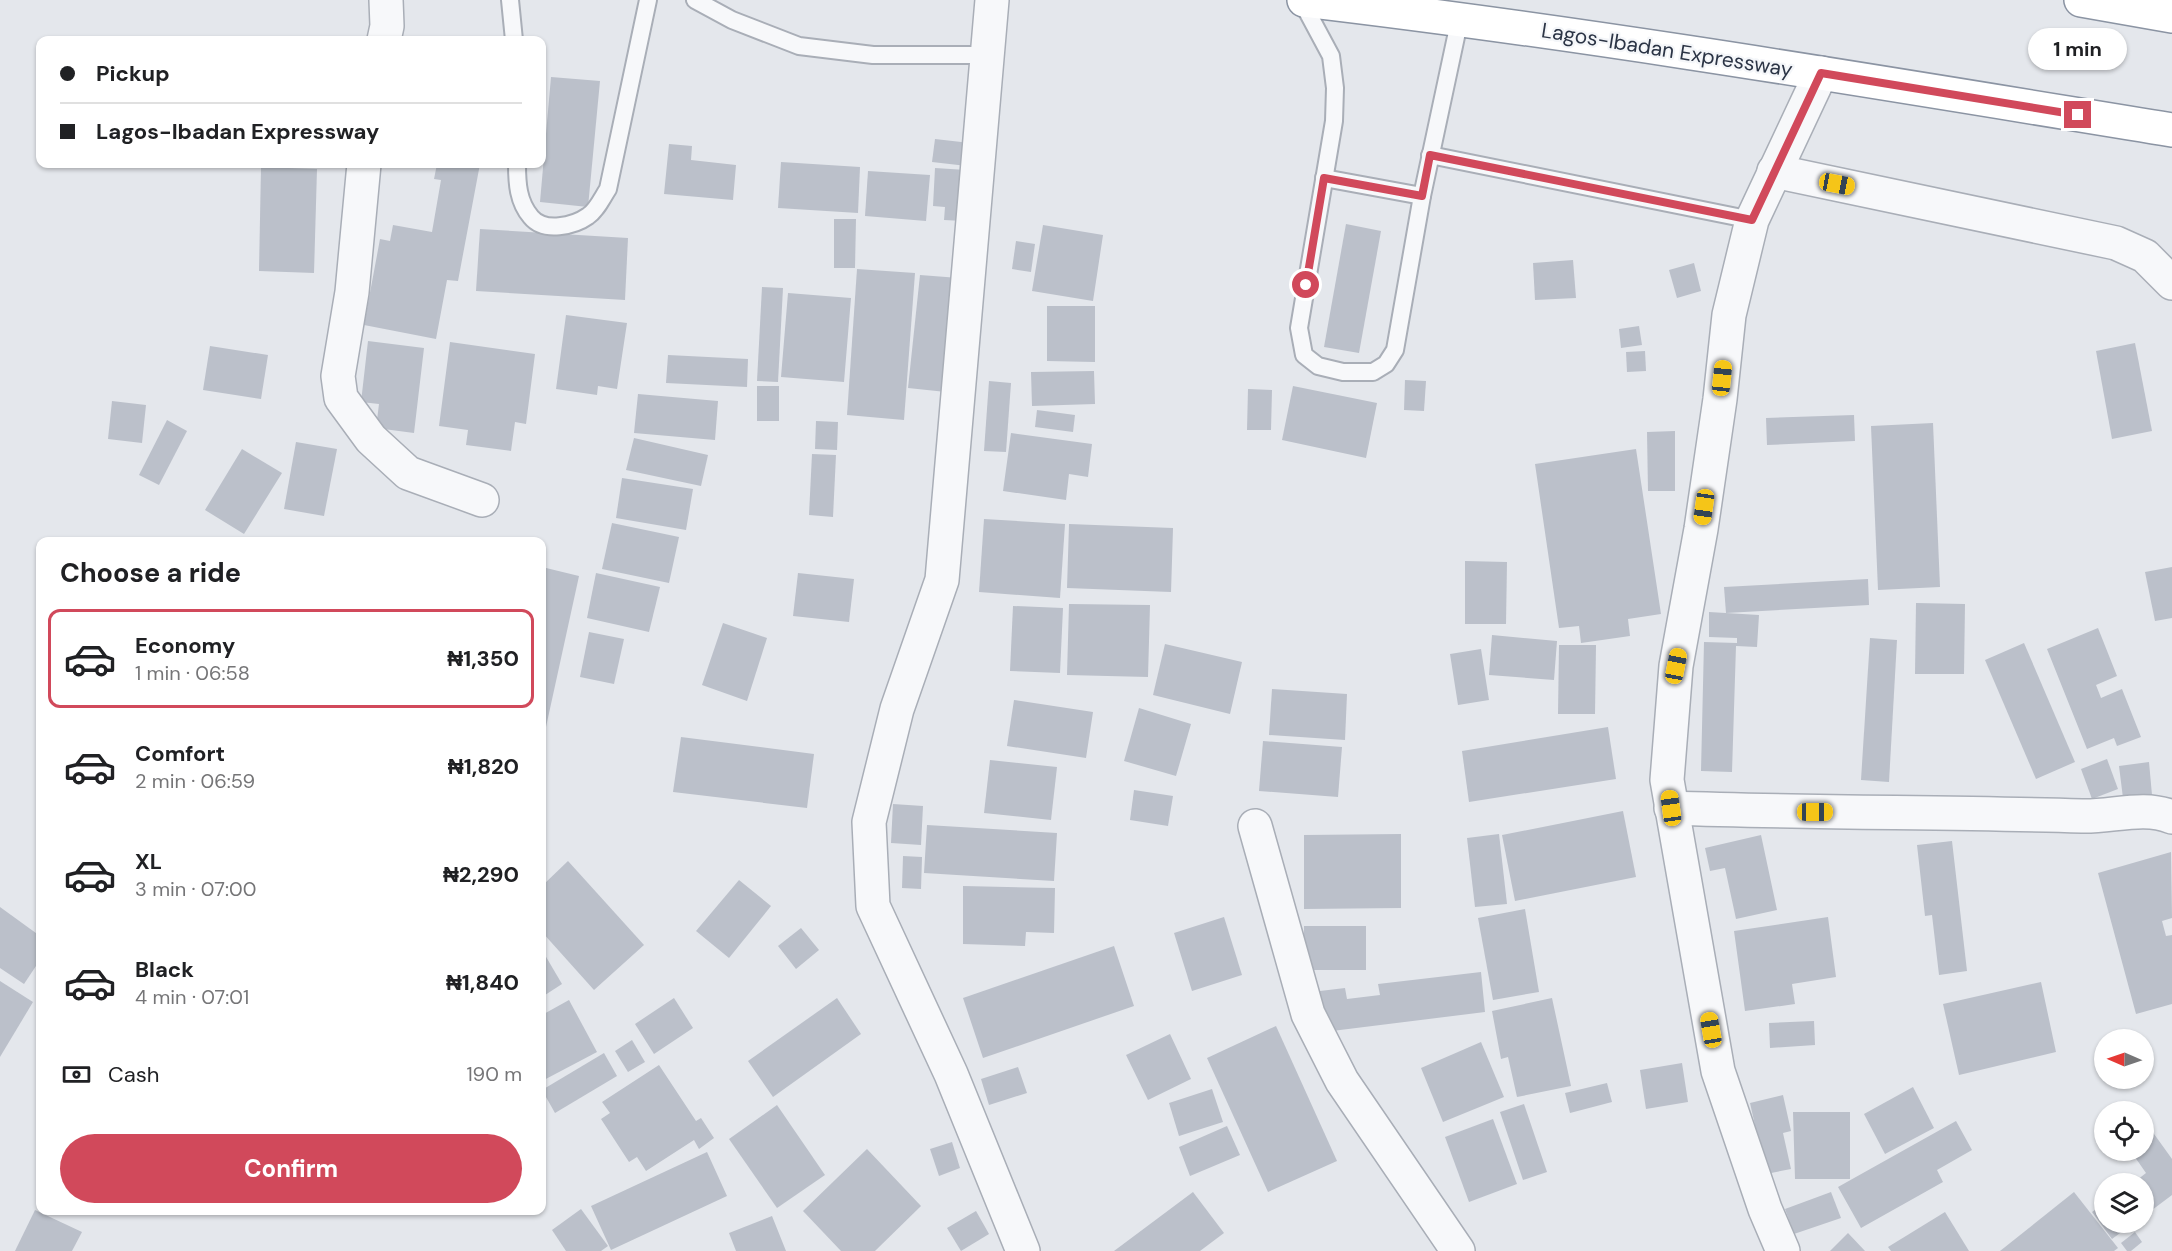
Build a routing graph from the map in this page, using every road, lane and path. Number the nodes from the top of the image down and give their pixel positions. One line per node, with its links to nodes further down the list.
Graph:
1 (386, 0): 10 (street)
2 (510, 0): 11 (lane)
3 (648, 0): 17 (lane)
4 (695, 0): 12 (lane)
5 (992, 0): 12 (street)
6 (1302, 0): 9 (highway, Lagos-Ibadan Expressway); 19 (lane)
7 (2081, 0): 8 (highway)
8 (2172, 16)
9 (1460, 18): 13 (highway, Lagos-Ibadan Expressway); 15 (lane)
10 (385, 36)
11 (514, 36)
12 (989, 55): 27 (street)
13 (1821, 73): 14 (highway, Lagos-Ibadan Expressway); 18 (street)
14 (2172, 130)
15 (1430, 155): 20 (lane); 21 (lane)
16 (364, 168): 23 (street)
17 (517, 168)
18 (1774, 171): 21 (street); 22 (street)
19 (1324, 178): 20 (lane); 20 (lane)
20 (1422, 196)
21 (1752, 220): 24 (street)
22 (2172, 284)
23 (482, 500)
24 (1671, 808): 25 (street); 29 (street)
25 (2172, 817)
26 (1255, 826): 28 (street)
27 (1023, 1251)
28 (1458, 1251)
29 (1783, 1251)

